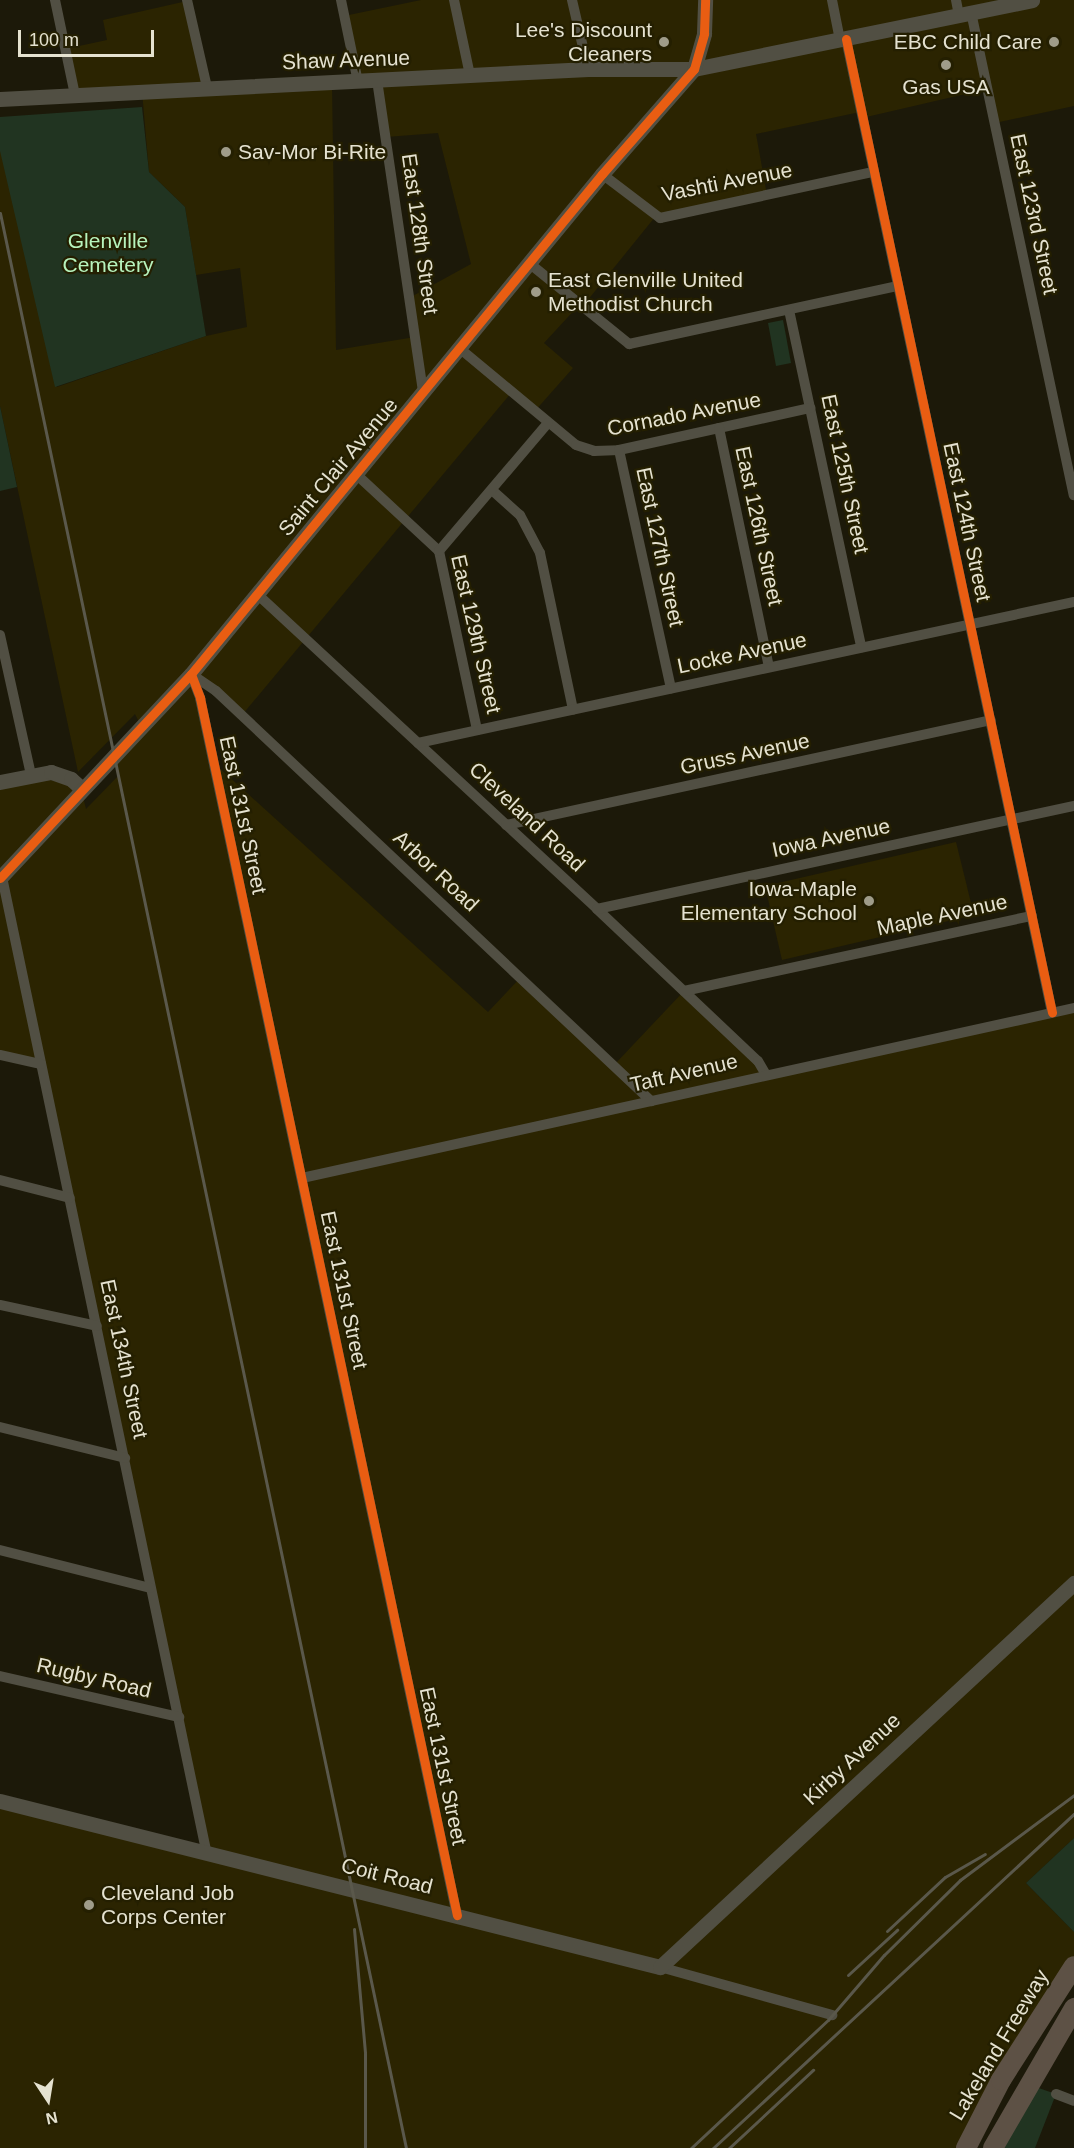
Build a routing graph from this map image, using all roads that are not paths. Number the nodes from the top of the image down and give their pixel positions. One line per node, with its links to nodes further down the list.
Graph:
1 (55, 0): 17 (street)
2 (187, 0): 16 (street)
3 (341, 0): 15 (street)
4 (454, 0): 13 (street)
5 (573, 0): 11 (street)
6 (705, 0): 12 (street)
7 (832, 0): 10 (street, East 124th Street)
8 (1032, 0): 9 (street)
9 (962, 9): 10 (street); 32 (street, East 123rd Street)
10 (843, 40): 12 (street); 19 (street, East 124th Street)
11 (588, 69): 12 (street, Shaw Avenue); 13 (street, Shaw Avenue)
12 (694, 69): 20 (street, Saint Clair Avenue)
13 (470, 75): 14 (street, Shaw Avenue)
14 (377, 80): 15 (street, Shaw Avenue); 25 (street, East 128th Street)
15 (358, 82): 16 (street, Shaw Avenue)
16 (207, 87): 17 (street, Shaw Avenue)
17 (75, 95): 18 (street, Shaw Avenue)
18 (0, 99)
19 (873, 172): 20 (street, Vashti Avenue); 22 (street, East 124th Street)
20 (602, 174): 21 (street, Saint Clair Avenue)
21 (529, 263): 23 (street); 24 (street, Saint Clair Avenue)
22 (897, 286): 23 (street); 36 (street, East 124th Street)
23 (789, 310): 26 (street, East 125th Street)
24 (458, 347): 25 (street, Saint Clair Avenue); 27 (street, Cornado Avenue)
25 (423, 393): 30 (street, Saint Clair Avenue)
26 (810, 408): 28 (street, Cornado Avenue); 38 (street, East 125th Street)
27 (548, 423): 29 (street, Cornado Avenue); 31 (street)
28 (718, 428): 29 (street, Cornado Avenue); 39 (street, East 126th Street)
29 (619, 450): 41 (street, East 127th Street)
30 (356, 474): 33 (street, East 129th Street); 34 (street, Saint Clair Avenue)
31 (493, 491): 33 (street); 42 (street)
32 (1074, 495)
33 (439, 551): 44 (street, East 129th Street)
34 (256, 593): 40 (street, Saint Clair Avenue); 45 (street, Cleveland Road)
35 (1074, 602): 36 (street, Locke Avenue)
36 (970, 623): 38 (street, Locke Avenue); 43 (street, East 124th Street)
37 (0, 635): 46 (street)
38 (861, 647): 39 (street, Locke Avenue)
39 (769, 667): 41 (street, Locke Avenue)
40 (191, 674): 48 (street, Saint Clair Avenue); 61 (street, Arbor Road); 62 (street, East 131st Street)
41 (671, 688): 42 (street, Locke Avenue)
42 (573, 710): 44 (street, Locke Avenue)
43 (991, 720): 50 (street, East 124th Street); 51 (street, Gruss Avenue)
44 (477, 730): 45 (street, Locke Avenue)
45 (418, 743): 51 (street, Cleveland Road)
46 (31, 775): 47 (street); 48 (street)
47 (0, 782)
48 (81, 788): 52 (street, Saint Clair Avenue)
49 (1074, 806): 50 (street, Iowa Avenue)
50 (1012, 819): 53 (street, Iowa Avenue); 54 (street, East 124th Street)
51 (506, 825): 53 (street, Cleveland Road)
52 (1, 878): 59 (street, East 134th Street)
53 (597, 909): 55 (street, Cleveland Road)
54 (1032, 915): 55 (street, Maple Avenue); 57 (street, East 124th Street)
55 (684, 991): 60 (street, Cleveland Road)
56 (1074, 1008): 57 (street, Taft Avenue)
57 (1052, 1012): 60 (street, Taft Avenue)
58 (0, 1055): 59 (street)
59 (41, 1064): 64 (street, East 134th Street)
60 (766, 1075): 61 (street, Taft Avenue)
61 (651, 1101): 62 (street, Taft Avenue)
62 (302, 1178): 76 (street, East 131st Street)
63 (0, 1180): 64 (street)
64 (70, 1198): 66 (street, East 134th Street)
65 (0, 1305): 66 (street)
66 (97, 1326): 68 (street, East 134th Street)
67 (0, 1427): 68 (street)
68 (125, 1458): 71 (street, East 134th Street)
69 (0, 1550): 71 (street)
70 (1074, 1583): 78 (street, Kirby Avenue)
71 (150, 1588): 73 (street, East 134th Street)
72 (0, 1676): 73 (street, Rugby Road)
73 (179, 1717): 75 (street, East 134th Street)
74 (0, 1801): 75 (street, Coit Road)
75 (206, 1850): 76 (street, Coit Road)
76 (457, 1915): 78 (street, Coit Road)
77 (1074, 1966): 83 (highway, Lakeland Freeway)
78 (660, 1967): 80 (street, Coit Road)
79 (1074, 2008): 84 (highway)
80 (832, 2015)
81 (1056, 2094): 82 (street)
82 (1074, 2101)
83 (966, 2148)
84 (993, 2148)

